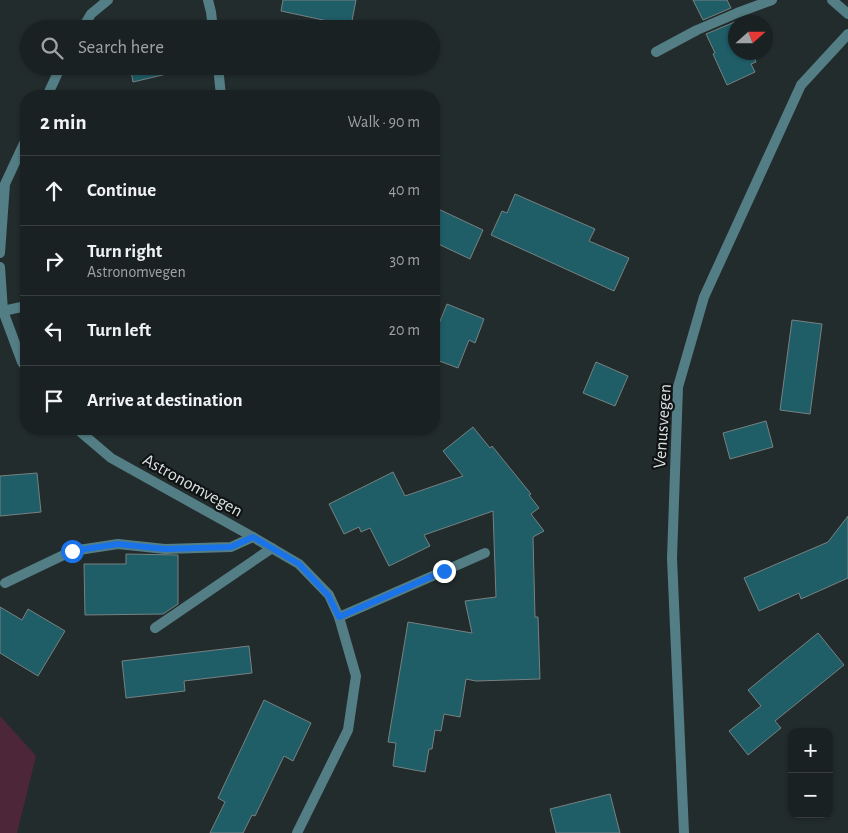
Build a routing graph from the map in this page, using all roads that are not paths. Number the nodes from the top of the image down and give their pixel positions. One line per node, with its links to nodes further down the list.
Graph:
1 (108, 0): 6 (street)
2 (208, 0): 7 (street)
3 (772, 0): 9 (street)
4 (832, 0): 5 (street)
5 (848, 14)
6 (87, 20)
7 (212, 20)
8 (848, 34): 28 (street, Venusvegen)
9 (656, 52)
10 (57, 75): 12 (street)
11 (219, 75): 13 (street)
12 (50, 90)
13 (220, 90)
14 (20, 152): 15 (street)
15 (0, 253)
16 (0, 267): 18 (street)
17 (20, 307): 18 (street)
18 (2, 311): 19 (street)
19 (20, 357)
20 (84, 435): 21 (street, Astronomvegen)
21 (253, 537): 22 (street, Astronomvegen); 24 (street)
22 (272, 548): 25 (street, Astronomvegen); 26 (street)
23 (485, 553): 25 (street)
24 (5, 583)
25 (339, 617): 27 (street, Astronomvegen)
26 (155, 628)
27 (297, 833)
28 (684, 833)

